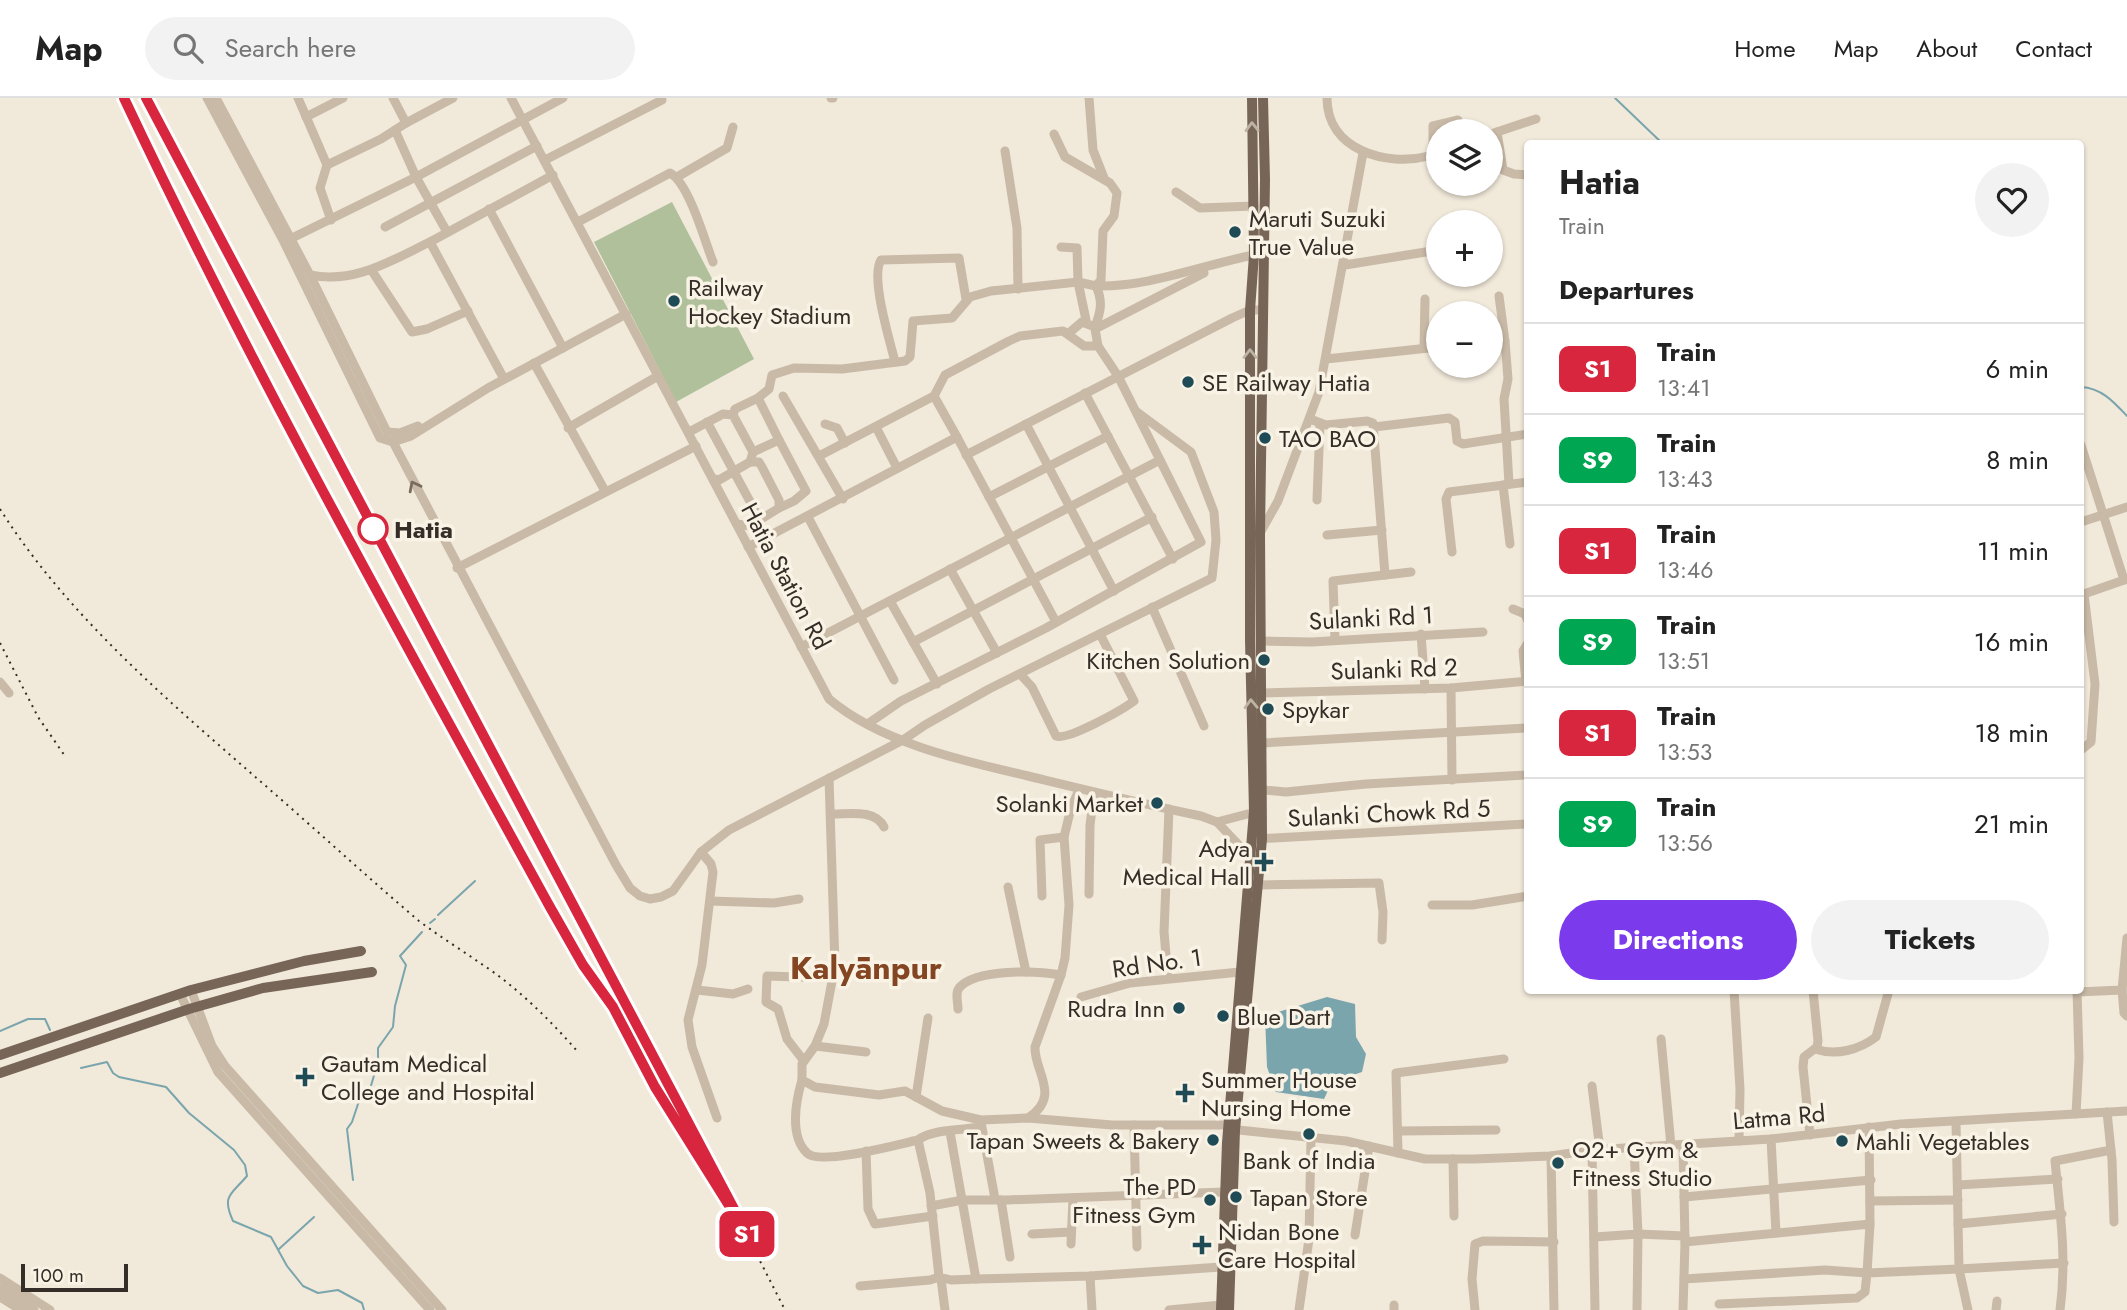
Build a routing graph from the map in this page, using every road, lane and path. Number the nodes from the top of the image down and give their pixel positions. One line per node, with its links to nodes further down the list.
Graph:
1 (207, 98): 42 (street)
2 (216, 98): 42 (street)
3 (298, 98): 14 (street)
4 (343, 98): 14 (street)
5 (393, 98): 17 (street)
6 (453, 98): 17 (street)
7 (512, 98): 16 (street, Hatia Station Rd)
8 (563, 98): 16 (street)
9 (1089, 98): 33 (street)
10 (1252, 98): 36 (main road, one-way to 10)
11 (1263, 98): 58 (main road)
12 (1326, 98): 24 (street)
13 (662, 100): 26 (street)
14 (306, 117): 27 (street)
15 (1535, 119): 20 (street)
16 (523, 120): 22 (street, Hatia Station Rd); 31 (street)
17 (406, 123): 19 (street)
18 (733, 127): 32 (street)
19 (395, 130): 27 (street); 31 (street)
20 (1503, 130)
21 (1055, 134): 33 (street)
22 (537, 146): 26 (street, Hatia Station Rd); 35 (street)
23 (1005, 151): 54 (street)
24 (1363, 153): 25 (street); 48 (street)
25 (1426, 157)
26 (545, 160): 30 (street, Hatia Station Rd)
27 (327, 165): 38 (street)
28 (1503, 170): 29 (street)
29 (1524, 174)
30 (553, 175): 37 (street); 39 (street, Hatia Station Rd)
31 (416, 177): 35 (street); 38 (street)
32 (677, 177): 39 (street); 47 (street)
33 (1104, 179): 53 (street)
34 (1177, 192): 36 (street)
35 (431, 202): 40 (street); 41 (street)
36 (1254, 206): 46 (main road)
37 (489, 209): 41 (street); 66 (street)
38 (331, 220): 42 (street)
39 (578, 222): 60 (street, Hatia Station Rd)
40 (385, 227)
41 (447, 232): 43 (street)
42 (287, 240): 51 (street); 95 (street)
43 (430, 242): 49 (street); 59 (street)
44 (1061, 247): 52 (street)
45 (1426, 252): 48 (street)
46 (1254, 255): 53 (street); 58 (main road)
47 (713, 262)
48 (1345, 265): 68 (street)
49 (372, 271): 51 (street); 59 (street)
50 (1204, 273): 62 (street)
51 (310, 275): 85 (street)
52 (1078, 282): 53 (street); 54 (street); 61 (street)
53 (1096, 286): 62 (street)
54 (1018, 289): 56 (street)
55 (1499, 296): 64 (street)
56 (966, 299): 69 (street); 69 (street)
57 (1425, 299): 67 (street)
58 (1256, 310): 72 (street); 124 (main road); 179 (main road, one-way to 58)
59 (468, 311): 73 (street)
60 (626, 314): 66 (street); 71 (street, Hatia Station Rd)
61 (1082, 322): 62 (street); 63 (street)
62 (1095, 328): 65 (street)
63 (1069, 333): 65 (street); 76 (street)
64 (1504, 341): 93 (street)
65 (1098, 346): 72 (street)
66 (563, 348): 70 (street)
67 (1424, 348): 68 (street)
68 (1326, 359): 80 (street)
69 (895, 362): 77 (street)
70 (534, 363): 73 (street); 88 (street)
71 (658, 376): 88 (street); 89 (street, Hatia Station Rd)
72 (1118, 376): 74 (street); 78 (street)
73 (504, 380): 85 (street)
74 (1085, 393): 83 (street); 91 (street)
75 (783, 396): 100 (street)
76 (934, 396): 86 (street); 92 (street)
77 (758, 398): 79 (street); 94 (street)
78 (1137, 412): 102 (street); 141 (street)
79 (733, 415): 81 (street); 101 (street)
80 (1310, 419): 84 (street); 124 (street)
81 (707, 422): 89 (street); 105 (street)
82 (825, 424): 96 (street)
83 (1026, 424): 98 (street); 103 (street)
84 (1321, 424): 87 (street); 113 (street)
85 (424, 426): 95 (street)
86 (876, 427): 96 (street); 104 (street)
87 (1374, 427): 93 (street); 123 (street)
88 (568, 428): 110 (street)
89 (689, 432): 97 (street, Hatia Station Rd)
90 (1524, 435): 93 (street)
91 (1108, 436): 103 (street); 106 (street)
92 (957, 437): 98 (street); 104 (street)
93 (1508, 437): 109 (street)
94 (779, 440): 101 (street); 114 (street)
95 (393, 442): 132 (street, one-way to 95)
96 (845, 443): 100 (street)
97 (696, 446): 107 (street, Hatia Station Rd); 110 (street)
98 (966, 455): 111 (street)
99 (2084, 455): 117 (street)
100 (819, 456): 112 (street)
101 (751, 457): 105 (street); 114 (street)
102 (1160, 460): 106 (street); 131 (street)
103 (1048, 465): 111 (street); 115 (street)
104 (897, 468): 112 (street)
105 (734, 472): 107 (street); 120 (street)
106 (1131, 475): 115 (street); 119 (street)
107 (714, 479): 122 (street, Hatia Station Rd)
108 (1524, 482): 109 (street)
109 (1506, 484): 127 (street); 130 (street)
110 (605, 491): 132 (street)
111 (989, 497): 126 (street)
112 (843, 499): 118 (street)
113 (1317, 500)
114 (779, 508): 120 (street)
115 (1070, 508): 126 (street); 129 (street)
116 (2127, 508): 117 (street)
117 (2103, 515): 121 (street); 137 (street)
118 (808, 517): 128 (street); 146 (street)
119 (1152, 517): 129 (street); 131 (street)
120 (760, 520): 122 (street)
121 (2084, 521)
122 (737, 524): 128 (street, Hatia Station Rd)
123 (1382, 530): 125 (street); 135 (street)
124 (1260, 533): 152 (main road)
125 (1327, 535)
126 (1009, 538): 133 (street); 136 (street)
127 (1510, 544)
128 (748, 547): 154 (street, Hatia Station Rd)
129 (1092, 549): 136 (street); 138 (street)
130 (1452, 552)
131 (1173, 559): 138 (street)
132 (457, 568): 186 (street)
133 (950, 569): 140 (street); 144 (street)
134 (1411, 572): 135 (street)
135 (1385, 575): 151 (street)
136 (1032, 579): 144 (street); 147 (street)
137 (2125, 580): 139 (street)
138 (1114, 591): 147 (street)
139 (2084, 593)
140 (890, 601): 146 (street); 153 (street)
141 (1152, 607): 149 (street); 166 (street)
142 (1513, 609): 145 (street)
143 (2084, 609): 171 (street)
144 (974, 611): 153 (street); 155 (street)
145 (1524, 612)
146 (861, 617): 154 (street); 157 (street)
147 (1056, 622): 155 (street)
148 (1483, 632): 150 (street, Sulanki Rd 1)
149 (1100, 634): 156 (street); 156 (street)
150 (1421, 634): 151 (street, Sulanki Rd 1); 162 (street)
151 (1335, 640): 152 (street, Sulanki Rd 1)
152 (1261, 641): 164 (main road)
153 (914, 642): 160 (street)
154 (801, 647): 165 (street, Hatia Station Rd)
155 (997, 653): 160 (street)
156 (1020, 674): 169 (street)
157 (894, 680)
158 (1524, 681): 161 (street, Sulanki Rd 2)
159 (0, 682): 163 (street)
160 (937, 684): 165 (street)
161 (1451, 688): 162 (street, Sulanki Rd 2); 168 (street)
162 (1425, 689): 164 (street, Sulanki Rd 2)
163 (9, 693)
164 (1261, 693): 170 (main road)
165 (869, 723): 169 (street, Hatia Station Rd)
166 (1204, 726)
167 (1524, 728): 168 (street)
168 (1451, 732): 170 (street); 174 (street)
169 (903, 740): 173 (street); 175 (street, Hatia Station Rd)
170 (1263, 743): 176 (main road)
171 (2084, 749)
172 (1524, 775): 174 (street)
173 (829, 778): 180 (street); 186 (street)
174 (1452, 780): 176 (street)
175 (1079, 790): 177 (street, Hatia Station Rd); 184 (street)
176 (1264, 790): 179 (main road)
177 (1094, 794): 178 (street, Hatia Station Rd); 190 (street)
178 (1169, 809): 181 (street, Hatia Station Rd); 204 (street)
179 (1259, 811): 181 (street); 185 (main road)
180 (832, 814): 183 (street); 203 (street)
181 (1217, 822): 187 (street)
182 (1524, 824): 185 (street, Sulanki Chowk Rd 5)
183 (884, 827)
184 (1064, 837): 191 (street); 202 (street)
185 (1258, 839): 187 (main road)
186 (701, 852): 194 (street)
187 (1256, 860): 188 (main road)
188 (1254, 885): 197 (street); 201 (main road); 239 (main road)
189 (1008, 887): 200 (street)
190 (1089, 894)
191 (1042, 896)
192 (1524, 898): 195 (street)
193 (799, 899): 194 (street)
194 (710, 901): 206 (street)
195 (1432, 905)
196 (2127, 939): 207 (street)
197 (1382, 940)
198 (361, 951): 209 (main road)
199 (372, 972): 215 (main road)
200 (1026, 972): 202 (street); 216 (street)
201 (1240, 972): 204 (street, Rd No. 1); 239 (main road)
202 (1061, 975): 234 (street)
203 (831, 978): 220 (street); 225 (street)
204 (1168, 978): 214 (street, Rd No. 1)
205 (748, 989): 206 (street)
206 (697, 990): 233 (street)
207 (2122, 990): 208 (street); 217 (street)
208 (2084, 991)
209 (185, 992): 215 (street); 223 (main road)
210 (1734, 994): 247 (street)
211 (1814, 994): 221 (street)
212 (1888, 994): 221 (street)
213 (2077, 994): 232 (street)
214 (1081, 997)
215 (192, 1008): 226 (main road); 306 (street); 307 (street)
216 (958, 1009)
217 (2127, 1016)
218 (928, 1018): 229 (street)
219 (1661, 1039): 250 (street)
220 (815, 1046): 222 (street); 225 (street)
221 (1815, 1049): 243 (street)
222 (866, 1052)
223 (0, 1055)
224 (1504, 1059): 241 (street)
225 (804, 1061): 227 (street)
226 (0, 1073)
227 (802, 1080): 229 (street); 254 (street)
228 (1592, 1086): 252 (street)
229 (916, 1097): 236 (street)
230 (2127, 1111): 231 (street, Latma Rd)
231 (2107, 1112): 232 (street, Latma Rd); 253 (street)
232 (2076, 1114): 235 (street, Latma Rd)
233 (717, 1118)
234 (1028, 1118): 236 (street, Latma Rd); 237 (street, Latma Rd)
235 (1956, 1122): 238 (street, Latma Rd); 260 (street)
236 (981, 1124): 242 (street); 266 (street)
237 (1134, 1125): 239 (street, Latma Rd); 263 (street)
238 (1869, 1127): 243 (street, Latma Rd); 259 (street)
239 (1230, 1128): 244 (street, Latma Rd); 262 (main road); 302 (main road)
240 (1496, 1129): 241 (street)
241 (1399, 1131): 255 (street)
242 (950, 1132): 246 (street); 267 (street)
243 (1810, 1135): 245 (street, Latma Rd)
244 (1311, 1138): 249 (street, Latma Rd); 311 (street)
245 (1771, 1139): 247 (street, Latma Rd); 261 (street)
246 (918, 1140): 254 (street); 270 (street)
247 (1739, 1141): 248 (street, Latma Rd)
248 (1683, 1145): 250 (street, Latma Rd); 264 (street)
249 (1369, 1146): 255 (street, Latma Rd); 280 (street)
250 (1671, 1146): 251 (street, Latma Rd)
251 (1634, 1148): 252 (street, Latma Rd); 279 (street)
252 (1596, 1150): 256 (street, Latma Rd); 281 (street)
253 (2111, 1150): 258 (street); 273 (street)
254 (866, 1152): 270 (street)
255 (1398, 1153): 257 (street, Latma Rd)
256 (1551, 1156): 257 (street, Latma Rd); 283 (street)
257 (1452, 1159): 272 (street)
258 (2058, 1179): 260 (street); 271 (street)
259 (1871, 1180): 261 (street); 269 (street)
260 (1958, 1185): 268 (street)
261 (1773, 1189): 264 (street); 277 (street)
262 (1224, 1192): 263 (street); 288 (main road)
263 (1134, 1195): 265 (street); 285 (street)
264 (1684, 1197): 282 (street)
265 (1073, 1198): 266 (street); 276 (street)
266 (998, 1199): 267 (street); 286 (street)
267 (963, 1200): 270 (street); 294 (street)
268 (1958, 1200): 269 (street); 275 (street)
269 (1870, 1201): 274 (street)
270 (932, 1211): 293 (street)
271 (2062, 1214): 275 (street); 287 (street)
272 (1454, 1216)
273 (2114, 1222)
274 (1870, 1224): 277 (street); 290 (street)
275 (1958, 1224): 289 (street)
276 (1071, 1232): 278 (street); 284 (street)
277 (1776, 1233): 282 (street)
278 (1032, 1234)
279 (1638, 1234): 281 (street); 282 (street); 315 (street)
280 (1355, 1235)
281 (1595, 1237): 314 (street)
282 (1685, 1239): 295 (street)
283 (1554, 1242): 312 (street); 313 (street)
284 (1071, 1244)
285 (1138, 1247)
286 (1010, 1257)
287 (2064, 1263): 289 (street); 319 (street)
288 (1221, 1267): 291 (street); 302 (main road)
289 (1959, 1269): 290 (street); 318 (street)
290 (1867, 1273): 295 (street); 299 (street)
291 (1090, 1276): 294 (street); 309 (street)
292 (0, 1278): 305 (street)
293 (940, 1278): 294 (street); 296 (street); 308 (street)
294 (976, 1279)
295 (1684, 1279): 316 (street)
296 (860, 1286)
297 (0, 1288): 304 (street)
298 (0, 1297): 303 (street)
299 (1837, 1299): 301 (street); 317 (street)
300 (1719, 1304): 301 (street)
301 (1763, 1307)
302 (1224, 1308): 310 (street)
303 (21, 1310)
304 (34, 1310)
305 (50, 1310)
306 (430, 1310)
307 (442, 1310)
308 (945, 1310)
309 (1092, 1310)
310 (1169, 1310)
311 (1299, 1310)
312 (1475, 1310)
313 (1555, 1310)
314 (1595, 1310)
315 (1637, 1310)
316 (1682, 1310)
317 (1836, 1310)
318 (1968, 1310)
319 (2060, 1310)

